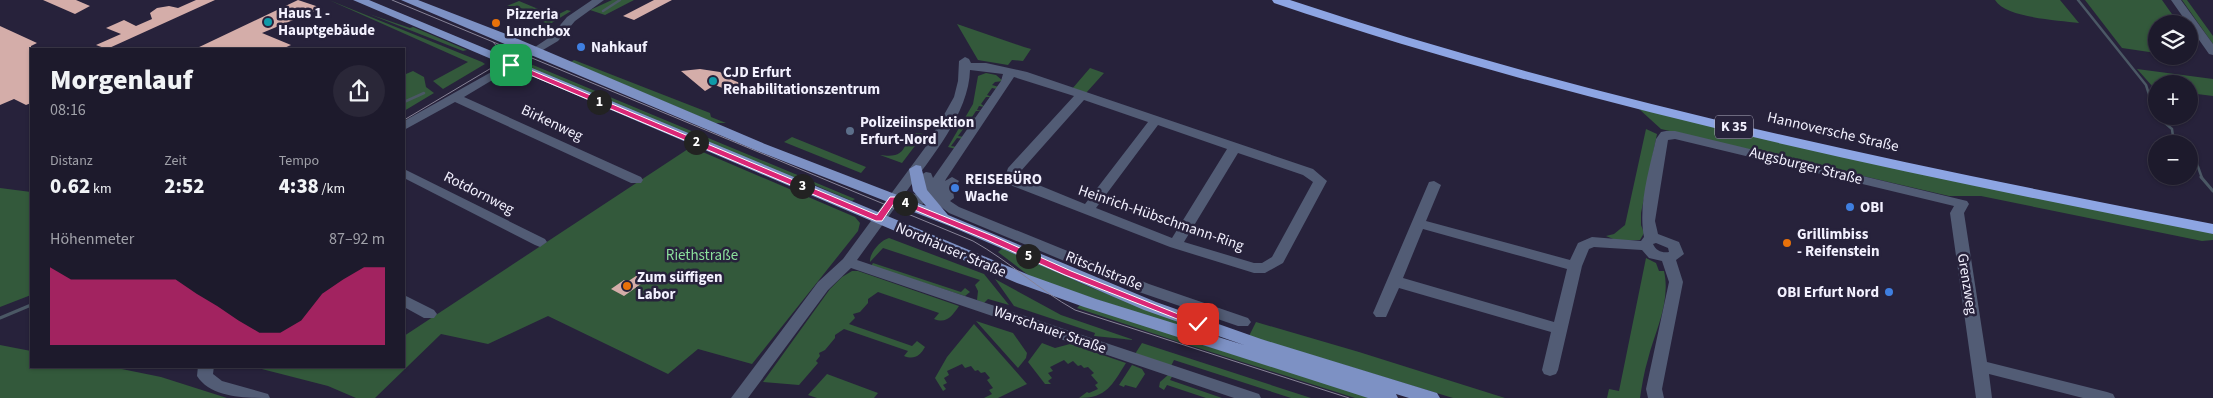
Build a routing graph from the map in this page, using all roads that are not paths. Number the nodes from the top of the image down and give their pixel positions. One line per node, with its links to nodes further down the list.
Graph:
1 (359, 0): 9 (main road, Nordhäuser Straße)
2 (407, 0): 7 (main road, Nordhäuser Straße)
3 (599, 0): 7 (street)
4 (1278, 0): 28 (highway, Hannoversche Straße / K 35)
5 (1298, 0): 28 (highway, Hannoversche Straße / K 35)
6 (2176, 0): 8 (street)
7 (536, 51): 9 (street); 21 (main road, Nordhäuser Straße)
8 (2213, 52)
9 (511, 65): 12 (street); 24 (main road, Nordhäuser Straße)
10 (1009, 74): 11 (street, Heinrich-Hübschmann-Ring); 16 (street, Heinrich-Hübschmann-Ring); 38 (street, Ritschlstraße)
11 (1082, 95): 13 (street, Heinrich-Hübschmann-Ring); 23 (street, Heinrich-Hübschmann-Ring)
12 (454, 97): 14 (street); 18 (street, Birkenweg)
13 (1156, 120): 15 (street, Heinrich-Hübschmann-Ring); 23 (street)
14 (405, 125)
15 (1235, 147): 31 (street); 31 (street, Heinrich-Hübschmann-Ring)
16 (921, 172): 21 (street); 21 (street); 27 (main road)
17 (405, 174): 29 (street, Rotdornweg)
18 (636, 180)
19 (952, 181): 21 (street)
20 (1434, 184): 26 (street)
21 (927, 200): 24 (street); 27 (main road, Nordhäuser Straße)
22 (1962, 204): 30 (street, Augsburger Straße); 40 (street, Grenzweg)
23 (1088, 211): 31 (street, Heinrich-Hübschmann-Ring)
24 (879, 219): 32 (street); 47 (main road, Nordhäuser Straße)
25 (2213, 220): 28 (highway, Hannoversche Straße / K 35)
26 (1418, 223): 33 (street); 34 (street)
27 (957, 224): 48 (main road, Nordhäuser Straße)
28 (2201, 224)
29 (540, 242)
30 (1649, 242): 33 (street); 43 (street)
31 (1175, 244)
32 (848, 262): 45 (street); 46 (street, Warschauer Straße)
33 (1575, 266): 39 (street)
34 (1394, 281): 36 (street); 39 (street)
35 (405, 301): 37 (street)
36 (1380, 313)
37 (429, 314)
38 (1243, 322)
39 (1560, 329): 41 (street)
40 (1980, 366): 49 (street, Grenzweg); 50 (street)
41 (1550, 370)
42 (205, 371): 44 (street)
43 (1653, 395)
44 (262, 398)
45 (739, 398)
46 (1253, 398)
47 (1389, 398)
48 (1431, 398)
49 (1984, 398)
50 (2107, 398)

